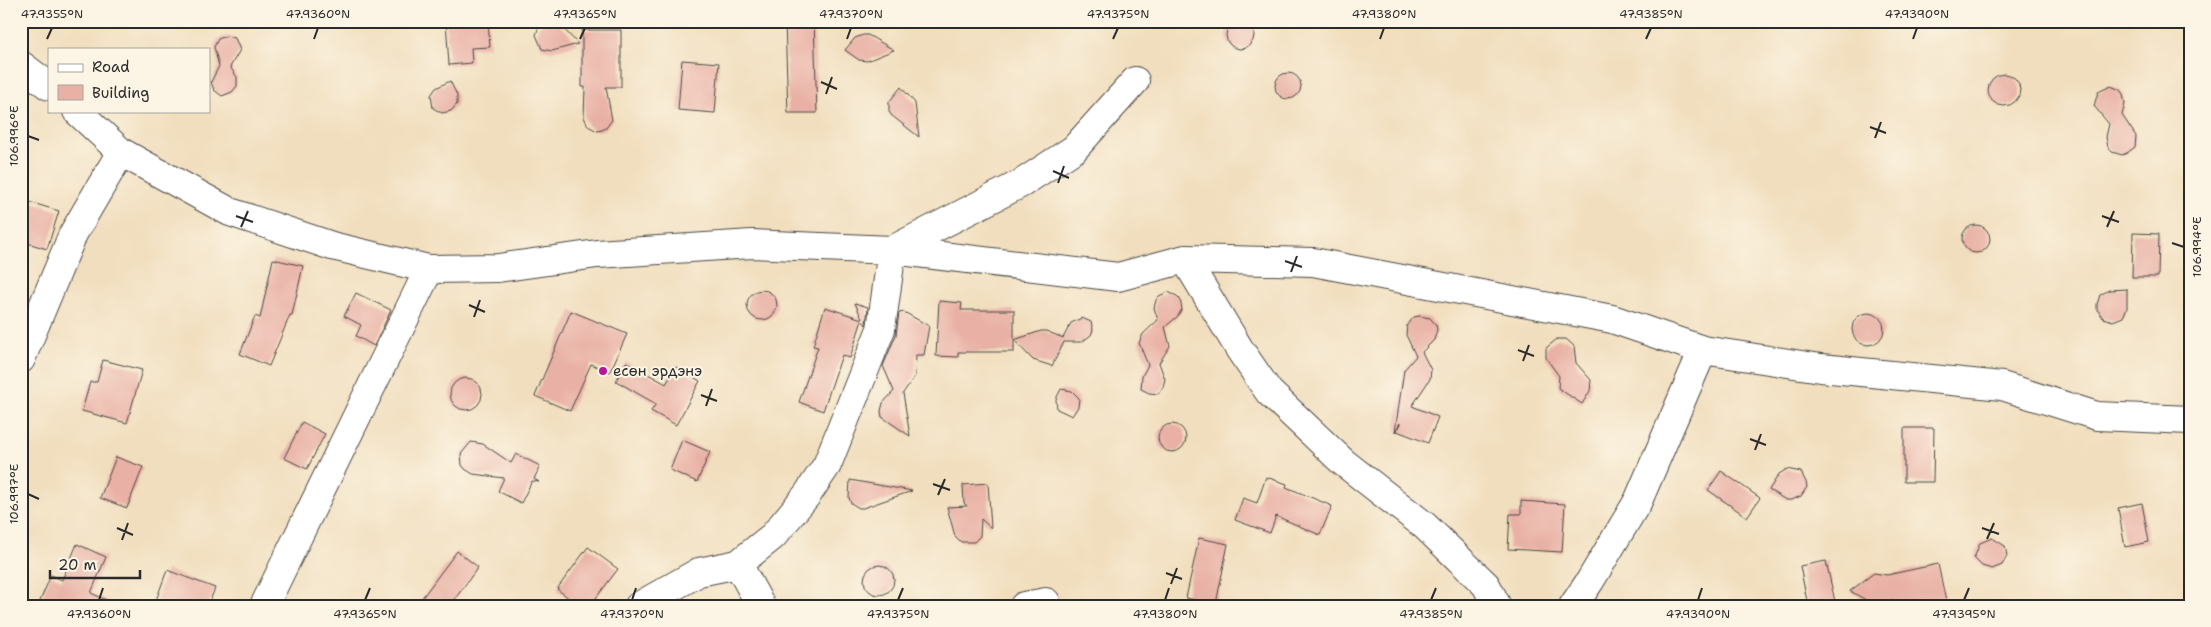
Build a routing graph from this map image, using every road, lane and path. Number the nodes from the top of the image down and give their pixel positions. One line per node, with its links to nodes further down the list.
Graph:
1 (21, 65): 3 (street)
2 (1135, 81): 6 (street)
3 (48, 85)
4 (78, 112): 5 (street)
5 (122, 152): 8 (street); 10 (street)
6 (892, 250): 7 (street); 8 (street); 12 (street)
7 (1185, 259): 9 (street); 16 (street)
8 (429, 269): 13 (street)
9 (1703, 350): 11 (street); 17 (street)
10 (21, 358)
11 (2190, 420)
12 (738, 564): 14 (street); 15 (street)
13 (264, 606)
14 (639, 606)
15 (761, 606)
16 (1497, 606)
17 (1572, 606)

